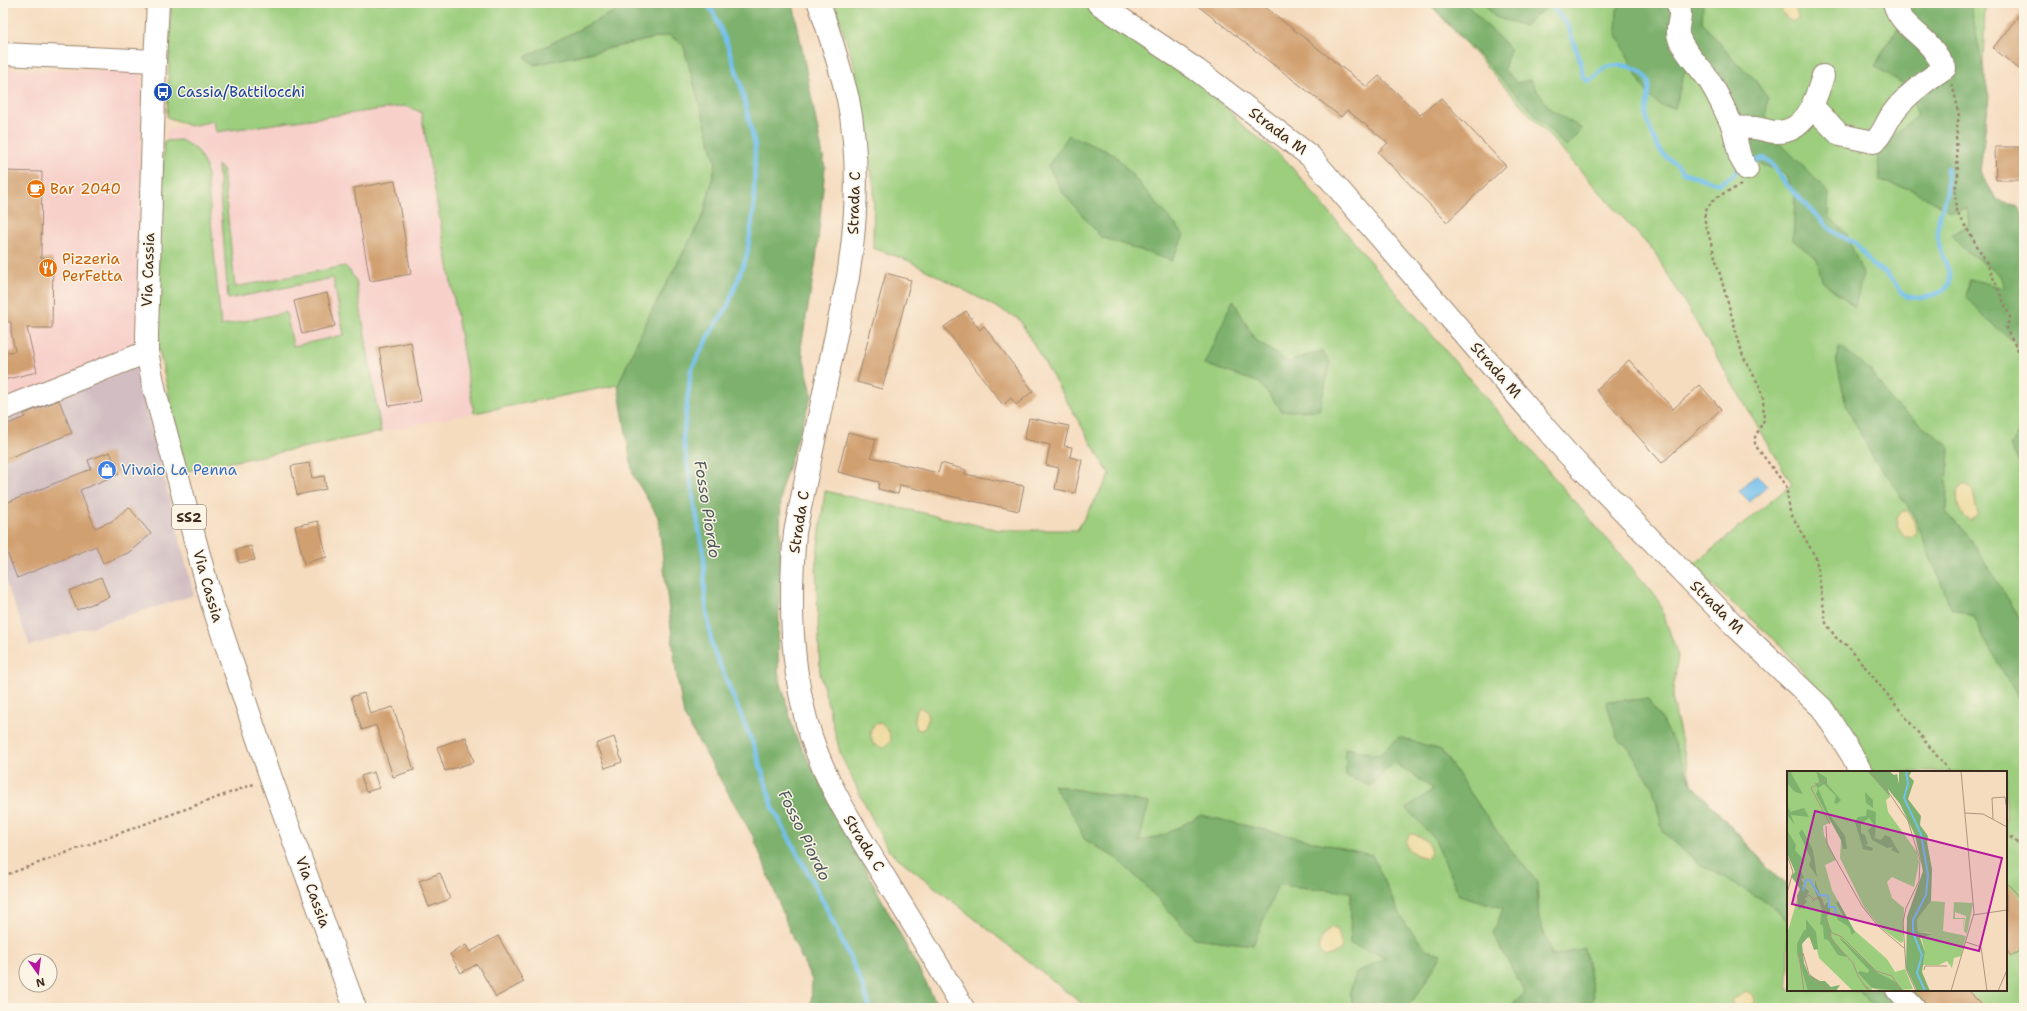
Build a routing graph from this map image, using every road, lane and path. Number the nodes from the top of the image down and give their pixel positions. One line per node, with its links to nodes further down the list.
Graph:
1 (158, 3): 7 (street, Via Cassia / SS2)
2 (819, 3): 24 (street, Strada C)
3 (1098, 3): 16 (street, Strada M)
4 (1677, 3): 11 (street)
5 (1894, 3): 8 (street)
6 (3, 54): 7 (street)
7 (155, 61): 13 (street, Via Cassia / SS2)
8 (1945, 68): 10 (street); 14 (path)
9 (1824, 76): 10 (street)
10 (1812, 106): 11 (street)
11 (1733, 127): 12 (street)
12 (1745, 166): 17 (path)
13 (148, 352): 15 (street); 18 (street, Via Cassia / SS2)
14 (2024, 379)
15 (3, 409)
16 (1860, 771)
17 (1949, 771)
18 (271, 778): 21 (path); 23 (street, Via Cassia / SS2)
19 (2007, 834): 20 (path)
20 (2024, 849)
21 (3, 876)
22 (1898, 991): 25 (street)
23 (355, 1008)
24 (964, 1008)
25 (1914, 1008)

